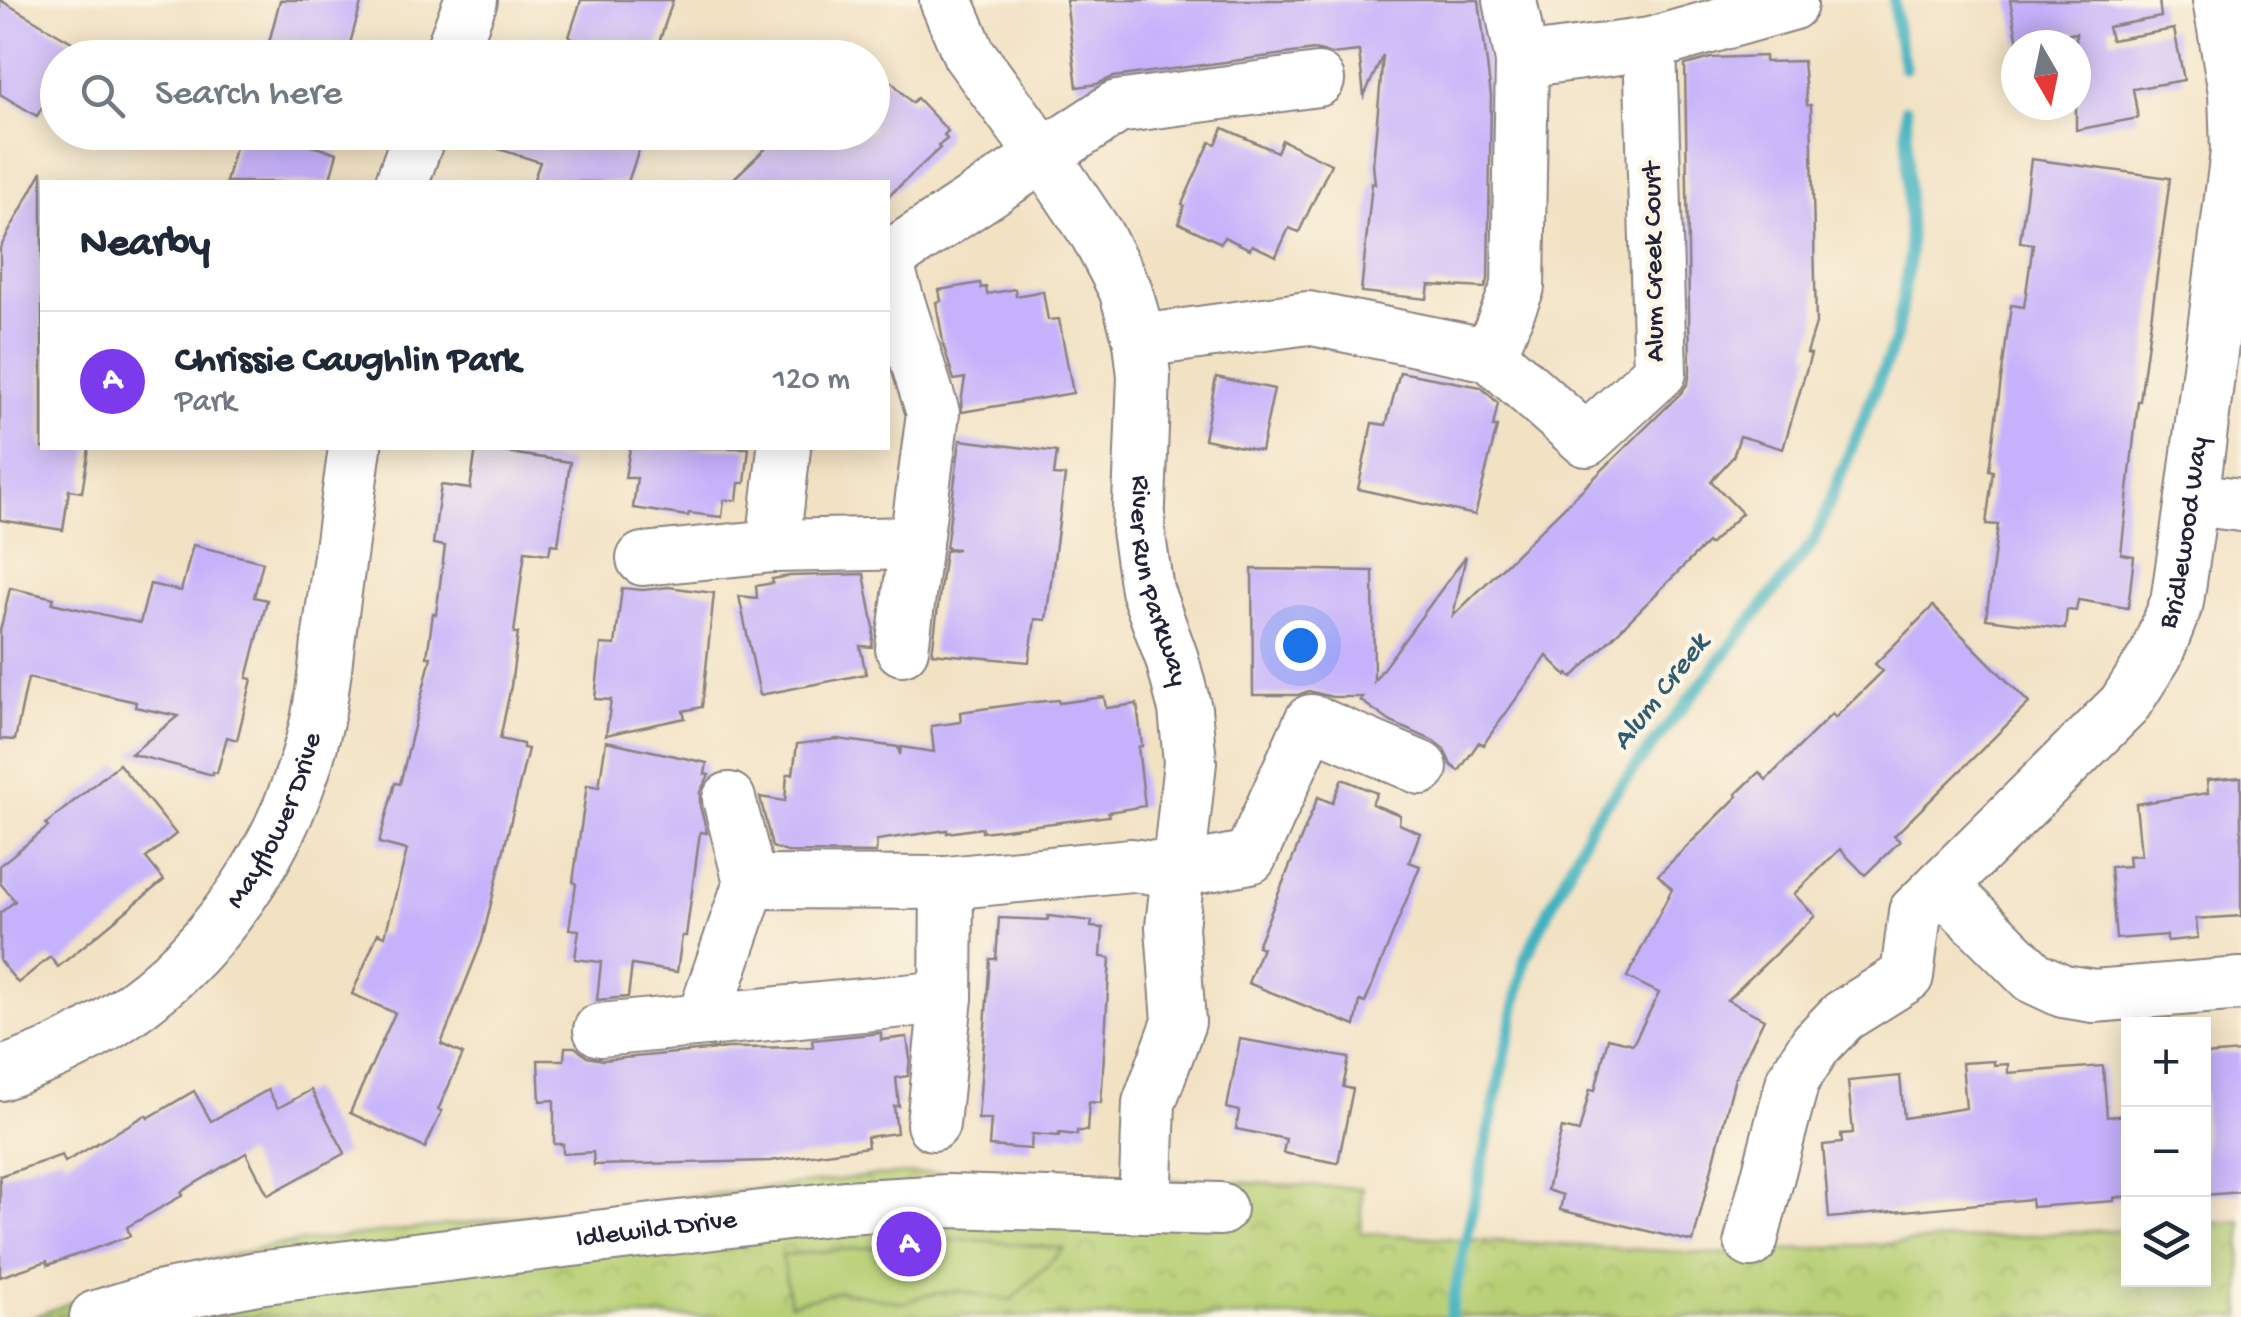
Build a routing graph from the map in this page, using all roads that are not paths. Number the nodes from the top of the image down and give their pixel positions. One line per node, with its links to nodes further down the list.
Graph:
1 (471, 0): 6 (street)
2 (946, 0): 12 (street, River Run Parkway)
3 (1510, 0): 8 (street)
4 (2219, 0): 9 (street, Bridlewood Way)
5 (1791, 4): 7 (street)
6 (456, 40)
7 (1650, 44): 8 (street); 17 (street, Alum Creek Court)
8 (1522, 61): 17 (street)
9 (2236, 73): 20 (street, Bridlewood Way)
10 (1318, 80): 12 (street)
11 (414, 150): 13 (street)
12 (1044, 156): 14 (street); 16 (street, River Run Parkway)
13 (403, 180)
14 (890, 257)
15 (890, 275): 21 (street)
16 (1140, 341): 17 (street); 27 (street, River Run Parkway)
17 (1490, 354)
18 (355, 450): 35 (street, Mayflower Drive)
19 (784, 450): 22 (street)
20 (2217, 502): 30 (street, Bridlewood Way)
21 (916, 542): 22 (street); 24 (street)
22 (773, 546): 23 (street)
23 (642, 559)
24 (902, 649)
25 (1420, 768): 27 (street)
26 (729, 799): 28 (street)
27 (1178, 871): 29 (street); 37 (street, River Run Parkway)
28 (750, 882): 29 (street); 33 (street)
29 (947, 883): 32 (street)
30 (1929, 899): 31 (street); 39 (street)
31 (2241, 984)
32 (946, 997): 33 (street); 36 (street)
33 (702, 1020): 34 (street)
34 (600, 1030)
35 (0, 1074)
36 (933, 1124)
37 (1145, 1207): 38 (street, Idlewild Drive); 40 (street, Idlewild Drive)
38 (1220, 1210)
39 (1750, 1240)
40 (96, 1317)

